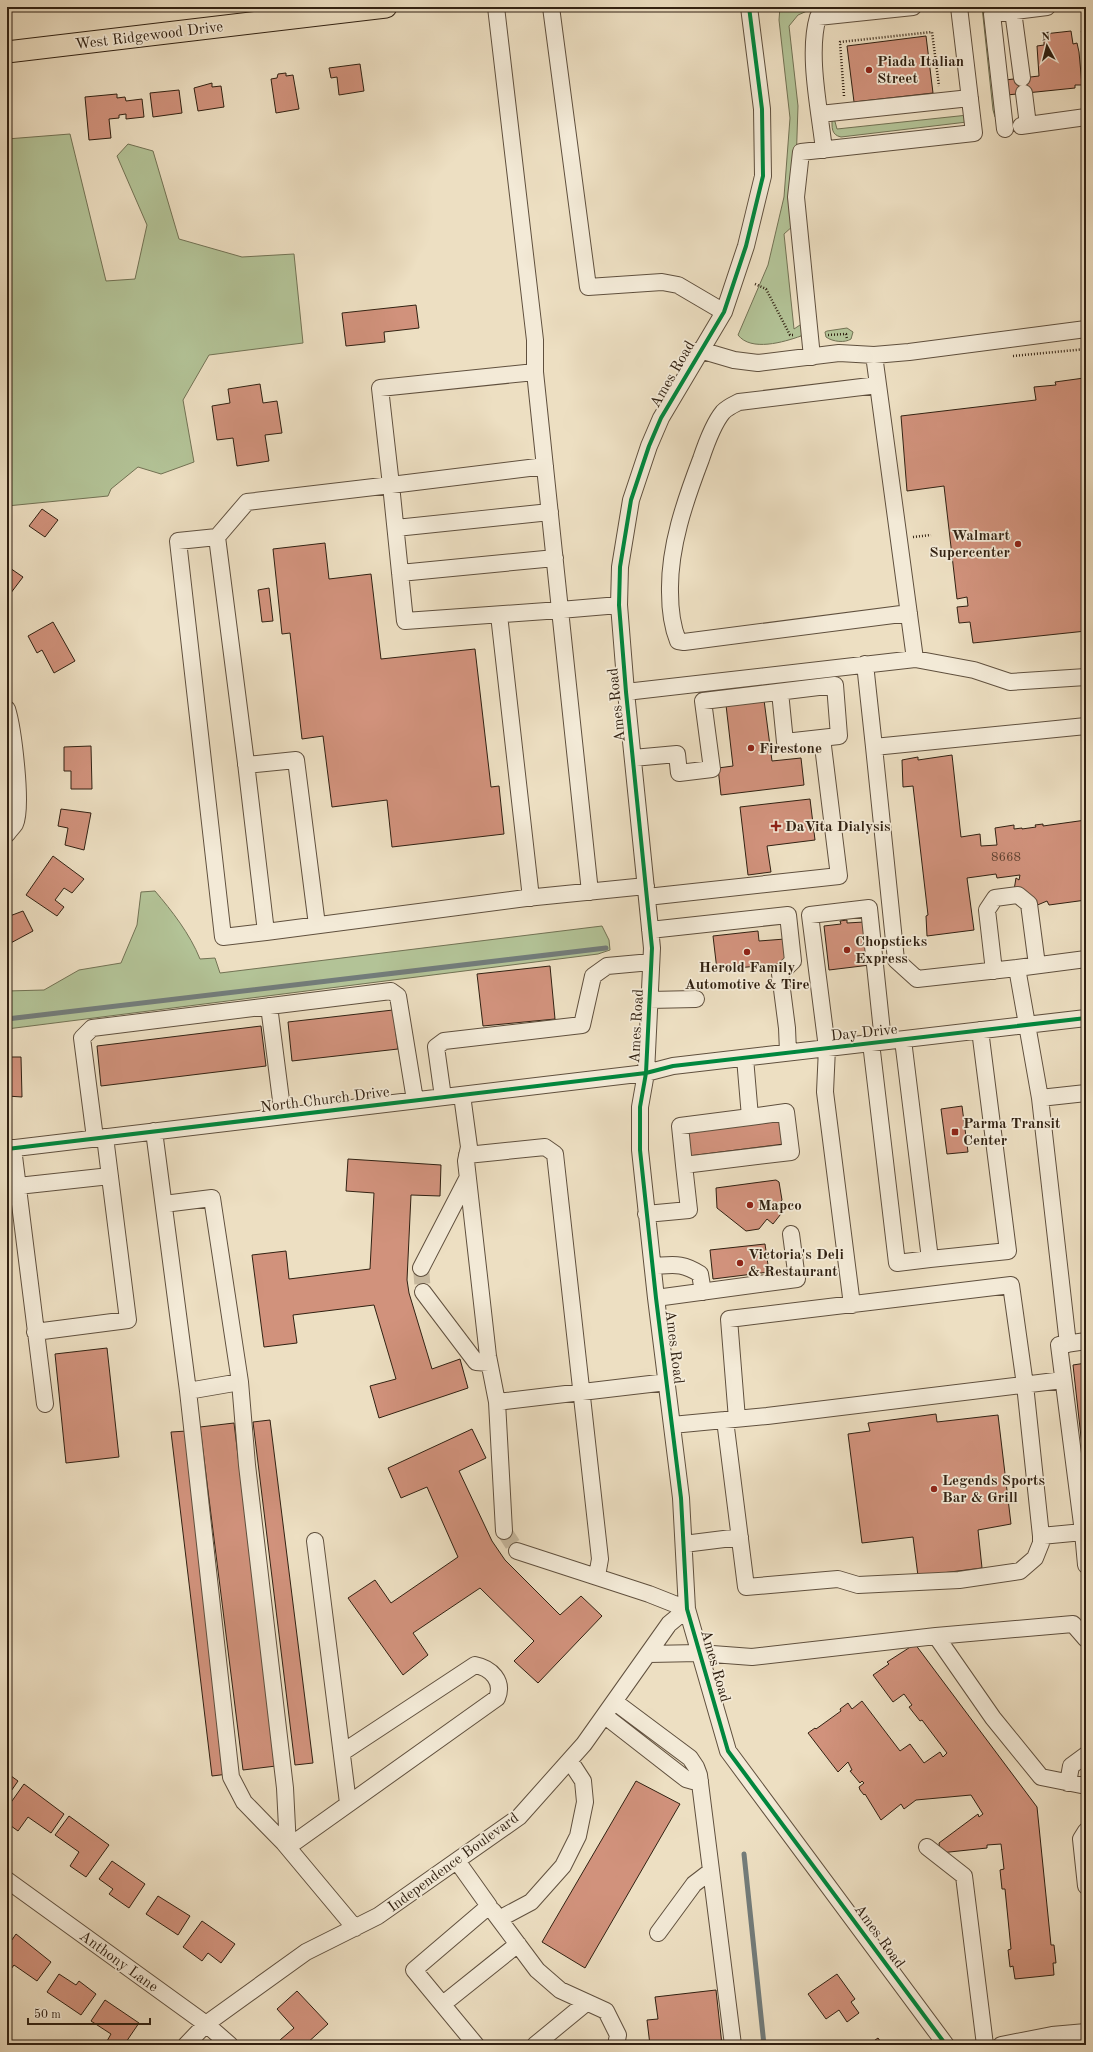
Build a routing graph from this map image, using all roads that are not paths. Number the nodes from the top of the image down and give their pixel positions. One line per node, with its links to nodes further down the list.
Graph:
1 (386, 7): 9 (main road, West Ridgewood Drive)
2 (496, 7): 20 (street)
3 (551, 7): 15 (street)
4 (749, 7): 15 (street, Ames Road)
5 (913, 7): 11 (street)
6 (959, 7): 10 (street)
7 (1047, 7): 8 (street)
8 (1013, 11): 12 (street); 13 (street)
9 (7, 52)
10 (970, 98): 11 (street); 14 (street)
11 (820, 114): 14 (street)
12 (1086, 117)
13 (1004, 129)
14 (824, 150): 19 (street)
15 (724, 312): 17 (street, Ames Road)
16 (1086, 329): 18 (street)
17 (700, 350): 19 (street); 29 (street, Ames Road)
18 (874, 355): 19 (street); 21 (street)
19 (812, 357)
20 (536, 373): 22 (street); 23 (street)
21 (878, 385): 31 (street); 31 (street)
22 (545, 466): 23 (street); 24 (street)
23 (391, 485): 25 (street); 26 (street)
24 (550, 512): 25 (street); 27 (street)
25 (396, 528): 28 (street)
26 (217, 537): 43 (street); 50 (street)
27 (555, 558): 28 (street); 30 (street)
28 (400, 573): 32 (street)
29 (619, 605): 30 (street); 36 (street, Ames Road)
30 (560, 610): 32 (street); 46 (street)
31 (909, 613): 33 (street)
32 (499, 615): 47 (street)
33 (915, 659): 34 (street); 35 (street)
34 (865, 664): 36 (street); 41 (street)
35 (1086, 677)
36 (626, 692): 42 (street, Ames Road)
37 (780, 692): 40 (street); 40 (street); 42 (street)
38 (7, 709): 44 (street)
39 (1086, 726): 41 (street)
40 (822, 738): 45 (street)
41 (874, 747): 55 (street)
42 (633, 758): 45 (street, Ames Road)
43 (246, 765): 48 (street); 50 (street)
44 (7, 834)
45 (646, 891): 46 (street); 49 (street, Ames Road)
46 (590, 892): 47 (street)
47 (531, 898): 48 (street)
48 (317, 925): 50 (street)
49 (650, 930): 52 (street, Ames Road); 65 (street)
50 (266, 932)
51 (1086, 959): 53 (street)
52 (651, 962): 57 (street, Ames Road); 70 (street)
53 (1037, 965): 54 (street); 55 (street)
54 (1017, 968): 55 (street); 60 (street)
55 (994, 971)
56 (696, 999): 57 (street)
57 (649, 1000): 67 (street, Ames Road)
58 (269, 1006): 72 (street); 73 (street); 76 (street)
59 (1086, 1018): 60 (street, Day Drive)
60 (1026, 1025): 61 (street, Day Drive); 71 (street)
61 (980, 1030): 62 (street, Day Drive); 86 (street)
62 (903, 1040): 63 (street, Day Drive); 86 (street)
63 (877, 1042): 64 (street, Day Drive); 64 (street); 86 (street)
64 (827, 1048): 65 (street, Day Drive); 92 (street)
65 (788, 1052): 66 (street, Day Drive)
66 (745, 1058): 67 (street, Day Drive); 74 (street)
67 (646, 1073): 69 (street, North Church Drive); 84 (street, Ames Road)
68 (1086, 1093): 71 (street)
69 (462, 1095): 70 (street, North Church Drive); 78 (street)
70 (443, 1097): 72 (street, North Church Drive)
71 (1040, 1098): 95 (street)
72 (415, 1100): 73 (street, North Church Drive)
73 (283, 1116): 75 (street, North Church Drive)
74 (750, 1117): 79 (street); 79 (street)
75 (154, 1131): 76 (street, North Church Drive); 83 (street)
76 (100, 1138): 77 (street, North Church Drive); 80 (street)
77 (10, 1148): 82 (street)
78 (467, 1155): 81 (street); 102 (street)
79 (684, 1165): 84 (street)
80 (110, 1176): 82 (street); 93 (street)
81 (468, 1179): 88 (street); 96 (street)
82 (18, 1186): 93 (street)
83 (164, 1204): 98 (street); 101 (street)
84 (646, 1214): 87 (street, Ames Road)
85 (791, 1234): 90 (street)
86 (930, 1259)
87 (653, 1266): 90 (street); 91 (street, Ames Road)
88 (421, 1268)
89 (423, 1292): 96 (street)
90 (703, 1292): 91 (street)
91 (656, 1298): 99 (street, Ames Road)
92 (852, 1305): 100 (street); 105 (street)
93 (35, 1332): 104 (street)
94 (1086, 1341): 95 (street)
95 (1068, 1344): 97 (street)
96 (489, 1363): 103 (street)
97 (1063, 1380): 100 (street); 108 (street)
98 (240, 1382): 101 (street); 131 (street)
99 (667, 1382): 102 (street); 106 (street, Ames Road)
100 (1025, 1385): 105 (street); 109 (street)
101 (188, 1392): 131 (street)
102 (583, 1392): 103 (street); 115 (street)
103 (497, 1402): 107 (street)
104 (45, 1404)
105 (731, 1419): 106 (street); 110 (street)
106 (672, 1426): 112 (street, Ames Road)
107 (504, 1531)
108 (1083, 1532): 109 (street); 114 (street)
109 (1041, 1536): 110 (street)
110 (740, 1537): 112 (street)
111 (315, 1541): 123 (street)
112 (684, 1544): 116 (street, Ames Road)
113 (517, 1551): 115 (street)
114 (1086, 1565)
115 (597, 1576): 116 (street)
116 (687, 1609): 119 (street, Ames Road); 120 (street, Independence Boulevard)
117 (936, 1636): 118 (street); 119 (street); 127 (street)
118 (1086, 1639)
119 (699, 1653): 120 (street); 153 (street, Ames Road)
120 (649, 1654): 121 (street, Independence Boulevard)
121 (615, 1702): 122 (street, Independence Boulevard); 126 (street)
122 (605, 1716): 125 (street, Independence Boulevard); 126 (street)
123 (343, 1752): 129 (street); 129 (street)
124 (1086, 1755): 127 (street)
125 (570, 1761): 133 (street, Independence Boulevard); 138 (street)
126 (700, 1781): 134 (street)
127 (1068, 1783): 128 (street)
128 (1086, 1786)
129 (348, 1803): 131 (street)
130 (1084, 1836): 136 (street)
131 (288, 1847): 139 (street)
132 (927, 1848): 154 (street)
133 (457, 1861): 137 (street); 139 (street, Independence Boulevard)
134 (711, 1871): 140 (street); 152 (street)
135 (7, 1880): 144 (street, Anthony Lane)
136 (1086, 1886)
137 (489, 1906): 138 (street); 143 (street)
138 (499, 1919): 141 (street)
139 (355, 1928): 144 (street, Independence Boulevard)
140 (658, 1934)
141 (518, 1944): 142 (street); 143 (street)
142 (586, 2003): 150 (street); 151 (street)
143 (443, 2004): 149 (street)
144 (206, 2024): 147 (street, Independence Boulevard); 148 (street, Anthony Lane)
145 (1086, 2032): 146 (street)
146 (1040, 2041): 155 (street)
147 (186, 2045)
148 (230, 2045)
149 (476, 2045)
150 (535, 2045)
151 (616, 2045)
152 (733, 2045)
153 (946, 2045)
154 (985, 2045)
155 (1001, 2045)

